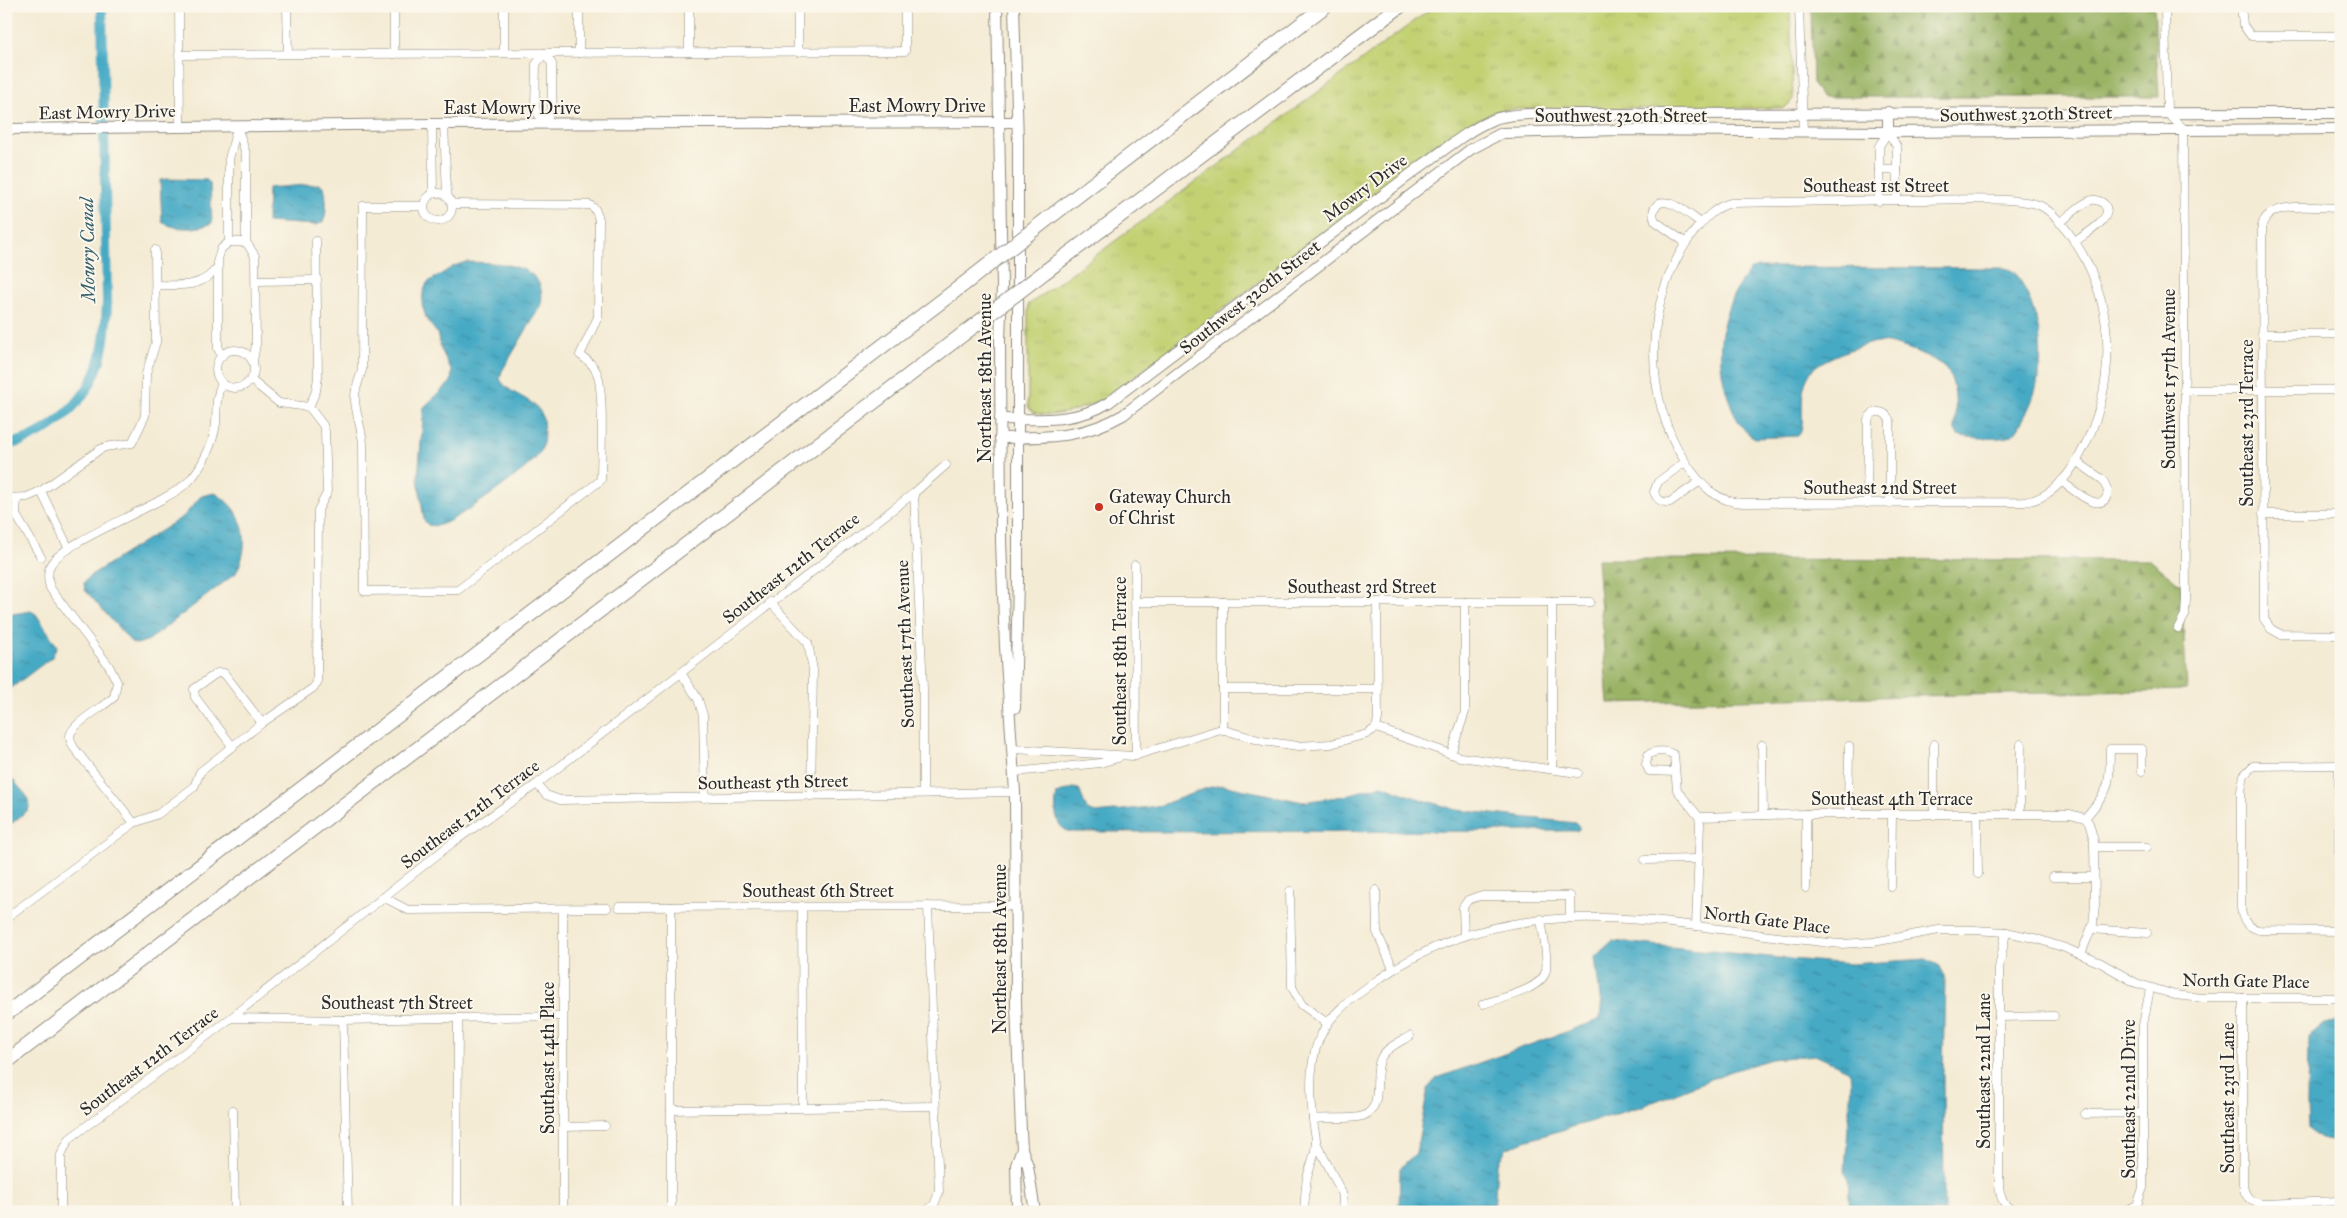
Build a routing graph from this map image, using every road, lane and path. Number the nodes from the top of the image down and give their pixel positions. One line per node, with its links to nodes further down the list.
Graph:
1 (179, 6): 24 (street)
2 (287, 6): 22 (street)
3 (394, 6): 23 (street)
4 (504, 6): 19 (street)
5 (579, 6): 21 (street)
6 (689, 6): 17 (street)
7 (798, 6): 18 (street)
8 (904, 6): 18 (street)
9 (997, 6): 32 (street, Northeast 18th Avenue)
10 (1014, 6): 33 (street, Northeast 18th Avenue)
11 (1325, 6): 174 (highway, bridge)
12 (1400, 6): 183 (highway, bridge)
13 (1799, 6): 30 (street)
14 (2165, 6): 28 (street)
15 (2241, 6): 16 (street)
16 (2341, 36)
17 (689, 52): 18 (street); 21 (street)
18 (798, 52)
19 (504, 53): 20 (street); 23 (street)
20 (545, 53): 21 (street); 25 (street); 26 (street)
21 (579, 53)
22 (288, 54): 23 (street); 24 (street)
23 (394, 54)
24 (179, 55): 38 (street)
25 (536, 88): 26 (street); 36 (street)
26 (552, 88): 36 (street)
27 (1888, 112): 28 (street, Southwest 320th Street); 30 (street, Southwest 320th Street); 43 (street)
28 (2167, 112): 29 (street, Southwest 320th Street); 39 (street)
29 (2341, 113)
30 (1803, 114): 31 (street, Southwest 320th Street); 42 (street)
31 (1524, 115): 76 (street, Mowry Drive)
32 (1000, 122): 33 (street, East Mowry Drive); 36 (street, East Mowry Drive); 75 (street, Northeast 18th Avenue)
33 (1018, 122): 76 (street, Northeast 18th Avenue)
34 (432, 124): 35 (street, East Mowry Drive); 37 (street, East Mowry Drive); 46 (street)
35 (444, 124): 36 (street, East Mowry Drive); 47 (street)
36 (544, 124)
37 (237, 126): 38 (street, East Mowry Drive); 57 (street); 58 (street)
38 (180, 128): 41 (street, East Mowry Drive)
39 (2183, 128): 40 (street, Southwest 320th Street); 43 (street, Southwest 320th Street); 71 (street, Southwest 157th Avenue)
40 (2341, 128)
41 (6, 129)
42 (1803, 132): 43 (street, Southwest 320th Street); 77 (street, Southwest 320th Street)
43 (1888, 132): 44 (street); 45 (street)
44 (1879, 170): 45 (street); 49 (street)
45 (1897, 170): 48 (street)
46 (433, 193): 47 (street); 51 (street)
47 (446, 195): 50 (street)
48 (1897, 200): 49 (street, Southeast 1st Street); 53 (street, Southeast 1st Street)
49 (1879, 201): 54 (street, Southeast 1st Street)
50 (452, 204): 51 (street); 51 (street)
51 (423, 206)
52 (2341, 208): 65 (street, Southeast 23rd Terrace)
53 (2060, 222): 59 (street, Southeast 1st Street); 59 (street)
54 (1701, 223): 55 (street, Southeast 1st Street); 55 (street)
55 (1689, 240): 80 (street, Southeast 1st Street)
56 (316, 241): 62 (street)
57 (229, 242): 58 (street); 61 (street)
58 (246, 242): 63 (street)
59 (2074, 242): 79 (street, Southeast 1st Street)
60 (156, 250): 64 (street)
61 (216, 270): 64 (street); 67 (street)
62 (317, 280): 63 (street); 74 (street)
63 (257, 281): 68 (street)
64 (156, 285): 84 (street)
65 (2262, 334): 66 (street); 72 (street, Southeast 23rd Terrace)
66 (2341, 334)
67 (222, 356): 68 (street); 70 (street)
68 (253, 361): 69 (street)
69 (252, 380): 70 (street); 74 (street)
70 (222, 383): 92 (street)
71 (2184, 390): 72 (street); 102 (street, Southwest 157th Avenue)
72 (2262, 390): 73 (street); 90 (street, Southeast 23rd Terrace)
73 (2341, 390)
74 (309, 407): 107 (street)
75 (1000, 419): 76 (street, Mowry Drive); 78 (street, Northeast 18th Avenue)
76 (1018, 419): 77 (street, Northeast 18th Avenue)
77 (1018, 437): 78 (street, Southwest 320th Street); 115 (street, Northeast 18th Avenue)
78 (1000, 438): 115 (street, Northeast 18th Avenue)
79 (2076, 461): 82 (street, Southeast 2nd Street); 82 (street)
80 (1685, 462): 83 (street, Southeast 2nd Street); 83 (street)
81 (946, 465): 85 (street, Southeast 12th Terrace)
82 (2061, 481): 89 (street, Southeast 2nd Street)
83 (1700, 482): 88 (street, Southeast 2nd Street)
84 (41, 491): 87 (street); 92 (street)
85 (914, 493): 95 (street, Southeast 12th Terrace); 127 (street, Southeast 17th Avenue)
86 (6, 498): 87 (street)
87 (17, 498): 93 (street)
88 (1866, 503): 89 (street, Southeast 2nd Street); 89 (street)
89 (1890, 503)
90 (2263, 514): 91 (street); 103 (street, Southeast 23rd Terrace)
91 (2341, 514)
92 (69, 549): 139 (street)
93 (41, 557)
94 (1135, 565): 96 (street, Southeast 18th Terrace)
95 (770, 602): 104 (street, Southeast 12th Terrace); 128 (street)
96 (1135, 602): 97 (street, Southeast 3rd Street); 117 (street, Southeast 18th Terrace)
97 (1223, 602): 98 (street, Southeast 3rd Street); 106 (street)
98 (1377, 602): 99 (street, Southeast 3rd Street); 105 (street)
99 (1465, 602): 100 (street, Southeast 3rd Street); 116 (street)
100 (1552, 602): 101 (street, Southeast 3rd Street); 120 (street)
101 (1590, 602)
102 (2178, 628)
103 (2341, 635)
104 (681, 673): 125 (street, Southeast 12th Terrace); 129 (street)
105 (1378, 689): 106 (street); 108 (street)
106 (1223, 690): 109 (street)
107 (262, 723): 114 (street); 114 (street)
108 (1376, 728): 109 (street); 116 (street)
109 (1223, 730): 117 (street)
110 (1934, 744): 136 (street)
111 (2021, 744): 132 (street)
112 (1762, 745): 133 (street)
113 (1849, 746): 134 (street)
114 (233, 747): 139 (street)
115 (1013, 749): 118 (street); 122 (street, Northeast 18th Avenue)
116 (1451, 754): 120 (street)
117 (1136, 756): 118 (street)
118 (1122, 757): 122 (street)
119 (2340, 765): 164 (street); 164 (street)
120 (1552, 770): 124 (street)
121 (2142, 771): 138 (street)
122 (1015, 772): 126 (street, Northeast 18th Avenue)
123 (1676, 772): 137 (street)
124 (1578, 773)
125 (537, 784): 129 (street, Southeast 5th Street); 151 (street, Southeast 12th Terrace)
126 (1016, 792): 127 (street, Southeast 5th Street); 154 (street, Northeast 18th Avenue)
127 (924, 793): 128 (street, Southeast 5th Street)
128 (811, 796): 129 (street, Southeast 5th Street)
129 (705, 798)
130 (1806, 814): 133 (street, Southeast 4th Terrace); 134 (street, Southeast 4th Terrace); 147 (street)
131 (1977, 814): 132 (street, Southeast 4th Terrace); 136 (street, Southeast 4th Terrace); 144 (street)
132 (2020, 814): 138 (street, Southeast 4th Terrace)
133 (1762, 815): 137 (street, Southeast 4th Terrace)
134 (1848, 815): 135 (street, Southeast 4th Terrace)
135 (1892, 815): 136 (street, Southeast 4th Terrace); 148 (street)
136 (1934, 815)
137 (1699, 817): 142 (street)
138 (2085, 818): 140 (street)
139 (134, 823): 160 (street)
140 (2094, 847): 141 (street); 146 (street)
141 (2146, 847)
142 (1698, 859): 143 (street); 162 (street)
143 (1645, 860)
144 (1978, 874)
145 (2053, 877): 146 (street)
146 (2094, 877): 163 (street)
147 (1806, 888)
148 (1891, 888)
149 (1376, 890): 169 (street)
150 (1290, 891): 181 (street)
151 (385, 898): 158 (street); 178 (street, Southeast 12th Terrace)
152 (802, 906): 153 (street, Southeast 6th Street); 156 (street, Southeast 6th Street); 185 (street)
153 (928, 906): 154 (street, Southeast 6th Street); 184 (street)
154 (1016, 906): 194 (street, Northeast 18th Avenue)
155 (619, 907): 156 (street, Southeast 6th Street)
156 (671, 907): 187 (street)
157 (606, 908): 158 (street)
158 (563, 909): 175 (street, Southeast 14th Place)
159 (1570, 916): 161 (street, North Gate Place); 162 (street, North Gate Place); 167 (street)
160 (6, 918)
161 (1541, 919): 167 (street, North Gate Place); 173 (street)
162 (1696, 926): 165 (street, North Gate Place)
163 (2091, 929): 166 (street); 168 (street)
164 (2340, 931)
165 (2006, 932): 168 (street, North Gate Place); 177 (street, Southeast 22nd Lane)
166 (2147, 932)
167 (1464, 936): 169 (street, North Gate Place)
168 (2082, 954): 170 (street, North Gate Place)
169 (1393, 969): 181 (street, North Gate Place)
170 (2150, 989): 171 (street, North Gate Place); 188 (street, Southeast 22nd Drive)
171 (2242, 998): 172 (street, North Gate Place); 195 (street, Southeast 23rd Lane)
172 (2341, 998)
173 (1483, 1004)
174 (6, 1014)
175 (562, 1016): 179 (street, Southeast 7th Street); 192 (street, Southeast 14th Place)
176 (2054, 1016): 177 (street)
177 (1998, 1017): 207 (street, Southeast 22nd Lane)
178 (231, 1018): 180 (street, Southeast 7th Street); 197 (street, Southeast 12th Terrace)
179 (458, 1018): 180 (street, Southeast 7th Street); 200 (street)
180 (343, 1020): 199 (street)
181 (1327, 1023): 190 (street, North Gate Place)
182 (1410, 1036): 190 (street)
183 (6, 1062)
184 (934, 1106): 185 (street); 202 (street)
185 (803, 1107): 187 (street)
186 (233, 1110): 198 (street)
187 (671, 1110): 201 (street)
188 (2143, 1113): 189 (street); 208 (street, Southeast 22nd Drive)
189 (2085, 1114)
190 (1313, 1119): 193 (street, North Gate Place)
191 (604, 1126): 192 (street)
192 (564, 1127): 196 (street, Southeast 14th Place)
193 (1316, 1142): 205 (street); 206 (street)
194 (1022, 1148): 203 (street, Northeast 18th Avenue); 204 (street, Northeast 18th Avenue)
195 (2341, 1201)
196 (561, 1209)
197 (61, 1212)
198 (235, 1212)
199 (348, 1212)
200 (457, 1212)
201 (671, 1212)
202 (925, 1212)
203 (1017, 1212)
204 (1035, 1212)
205 (1304, 1212)
206 (1342, 1212)
207 (2018, 1212)
208 (2122, 1212)

